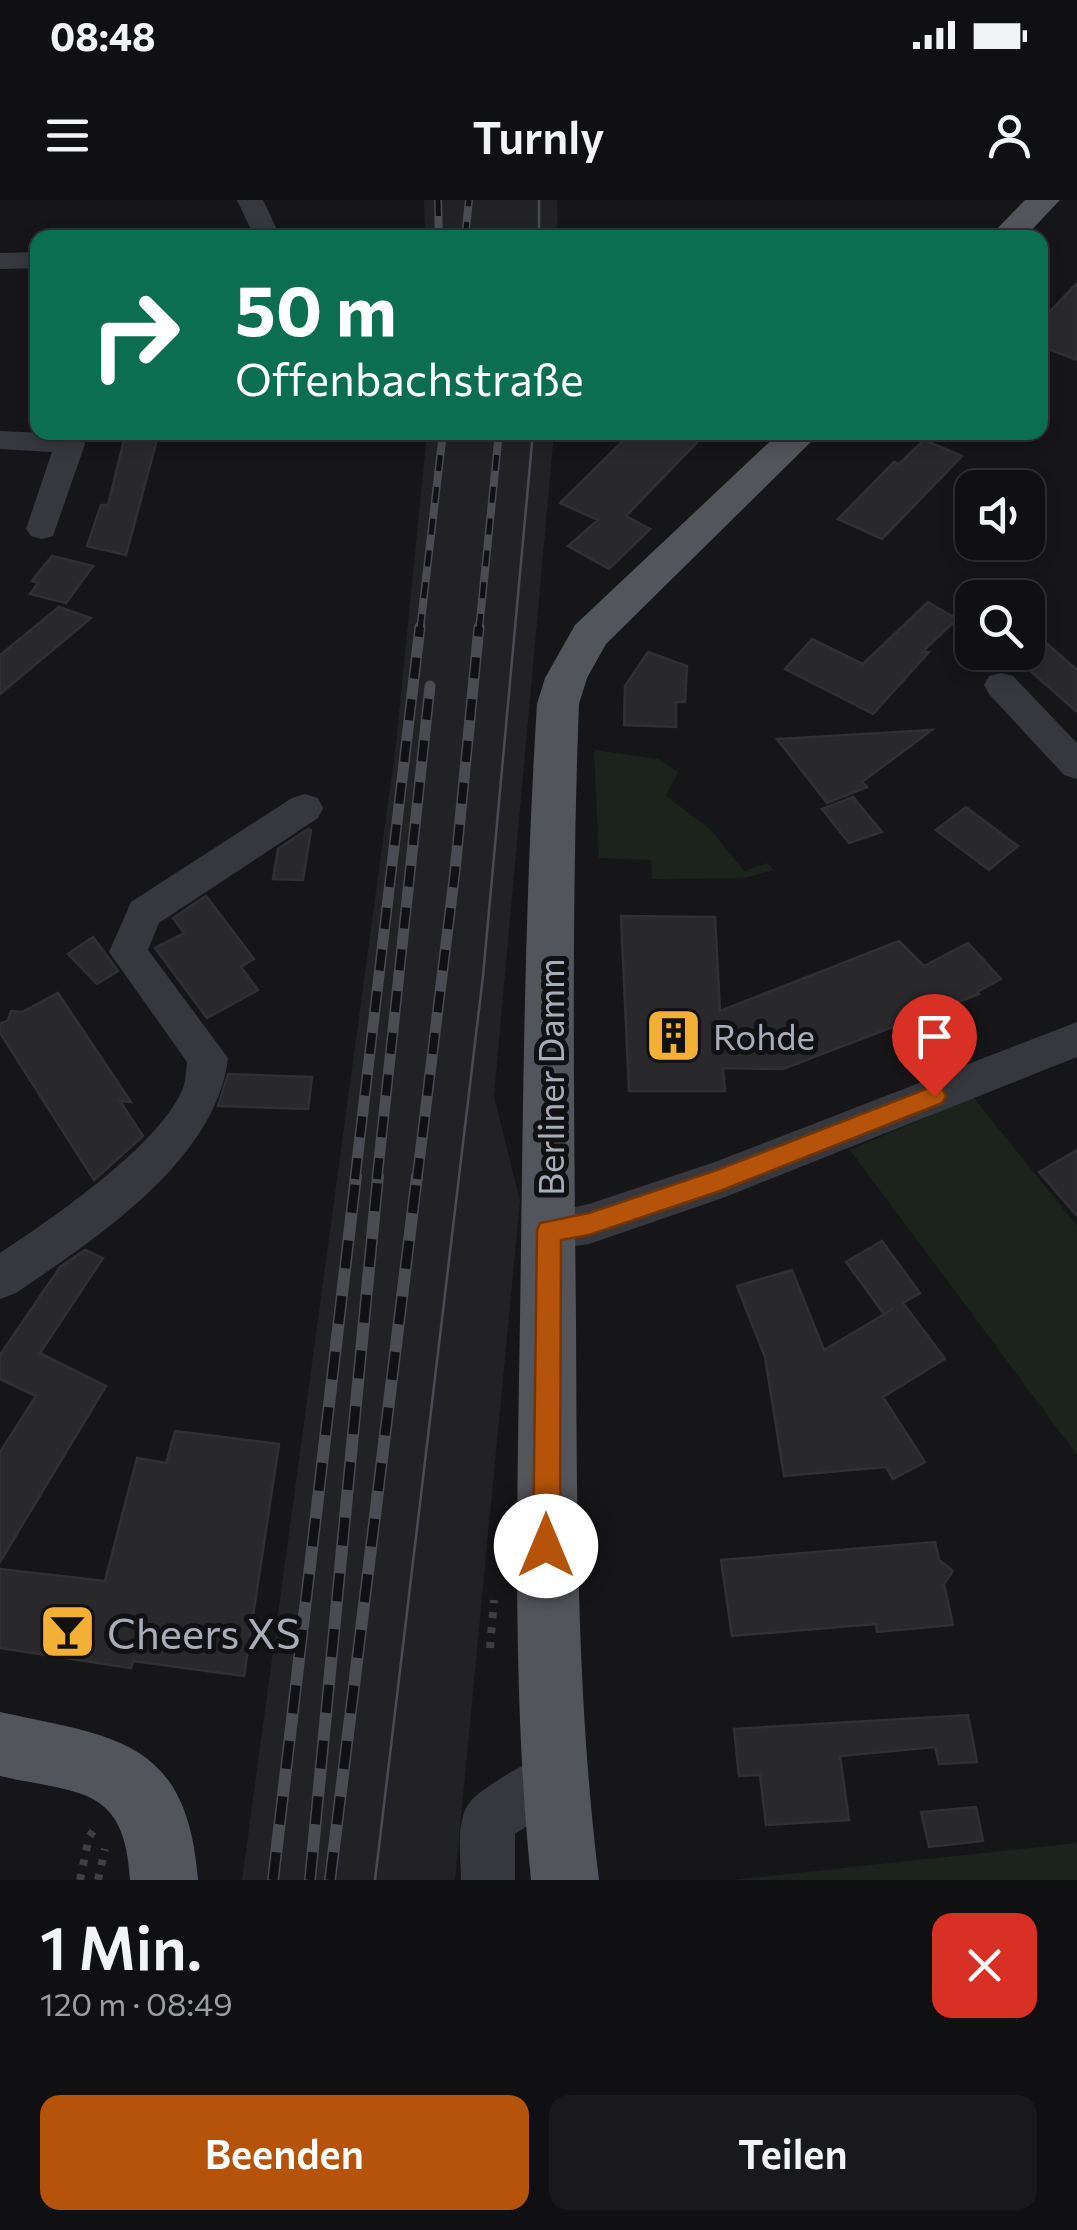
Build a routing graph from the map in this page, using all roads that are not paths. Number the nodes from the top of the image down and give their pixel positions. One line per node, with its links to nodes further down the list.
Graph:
1 (250, 200): 3 (street)
2 (1044, 200): 4 (main road)
3 (264, 230)
4 (1012, 230)
5 (30, 260): 6 (street)
6 (0, 261)
7 (30, 439): 8 (street)
8 (0, 440)
9 (71, 440): 11 (street)
10 (795, 440): 16 (main road, Berliner Damm)
11 (42, 529)
12 (1001, 685): 13 (street)
13 (1077, 766)
14 (305, 808): 17 (street)
15 (1077, 1040): 16 (street)
16 (549, 1230): 19 (main road, Berliner Damm)
17 (0, 1278)
18 (0, 1744): 20 (main road)
19 (558, 1774): 21 (street); 22 (main road, Berliner Damm)
20 (164, 1880)
21 (488, 1880)
22 (565, 1880)

